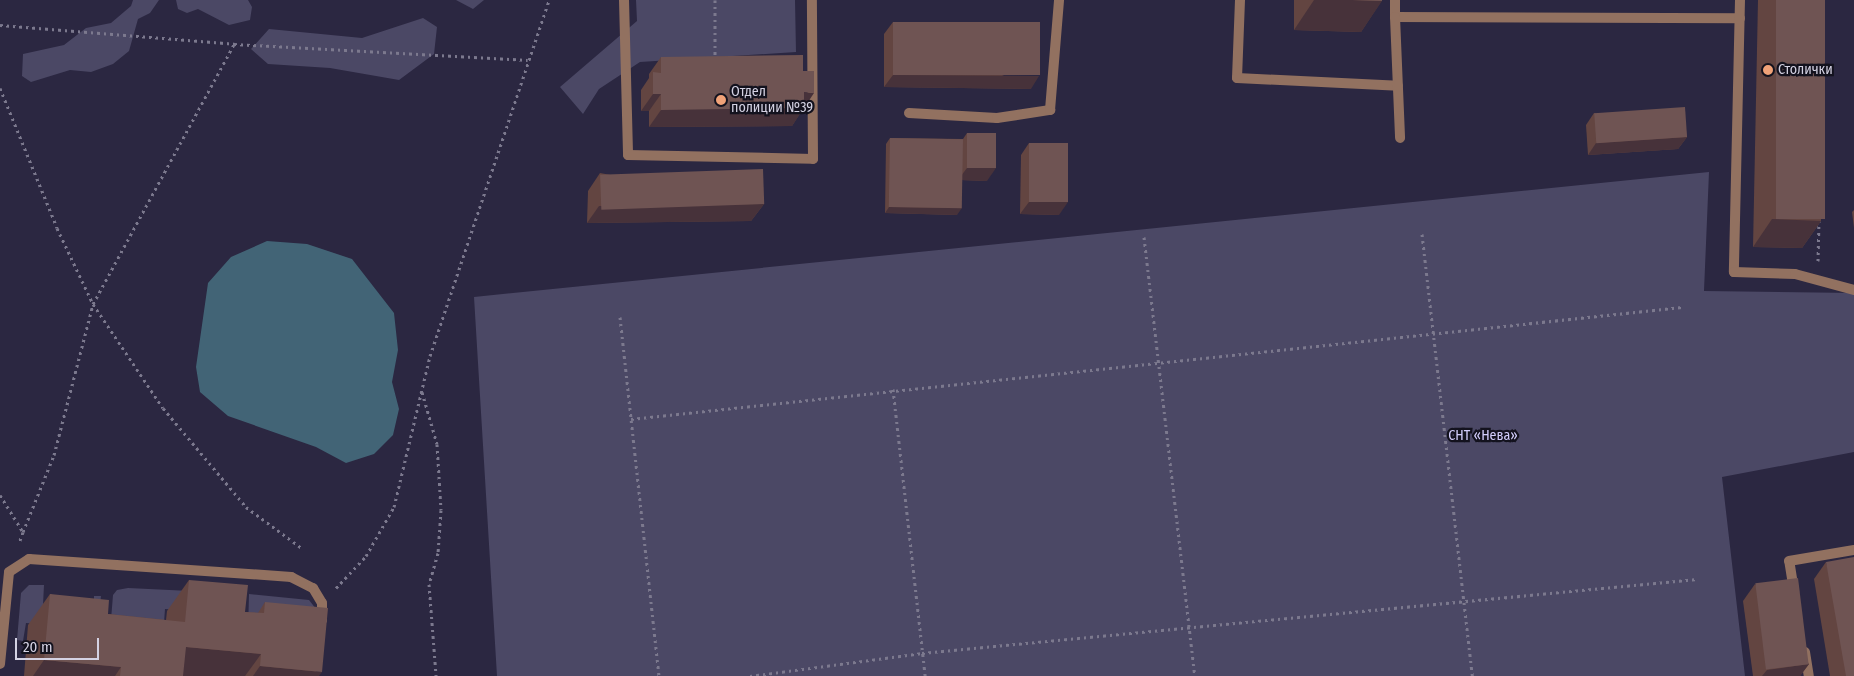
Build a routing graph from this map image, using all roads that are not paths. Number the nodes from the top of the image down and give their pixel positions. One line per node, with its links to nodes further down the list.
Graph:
1 (624, 0): 2 (lane)
2 (812, 0)
3 (1059, 0): 10 (lane)
4 (1240, 0): 9 (lane)
5 (1395, 0): 7 (lane)
6 (1740, 0): 8 (lane)
7 (1395, 17): 8 (lane); 9 (lane)
8 (1740, 18): 12 (lane)
9 (1398, 86): 11 (lane)
10 (909, 113)
11 (1400, 138)
12 (1854, 290)
13 (1854, 550): 14 (lane)
14 (1796, 599)
15 (322, 632): 17 (lane)
16 (1802, 638): 18 (lane)
17 (0, 664)
18 (1809, 676)

